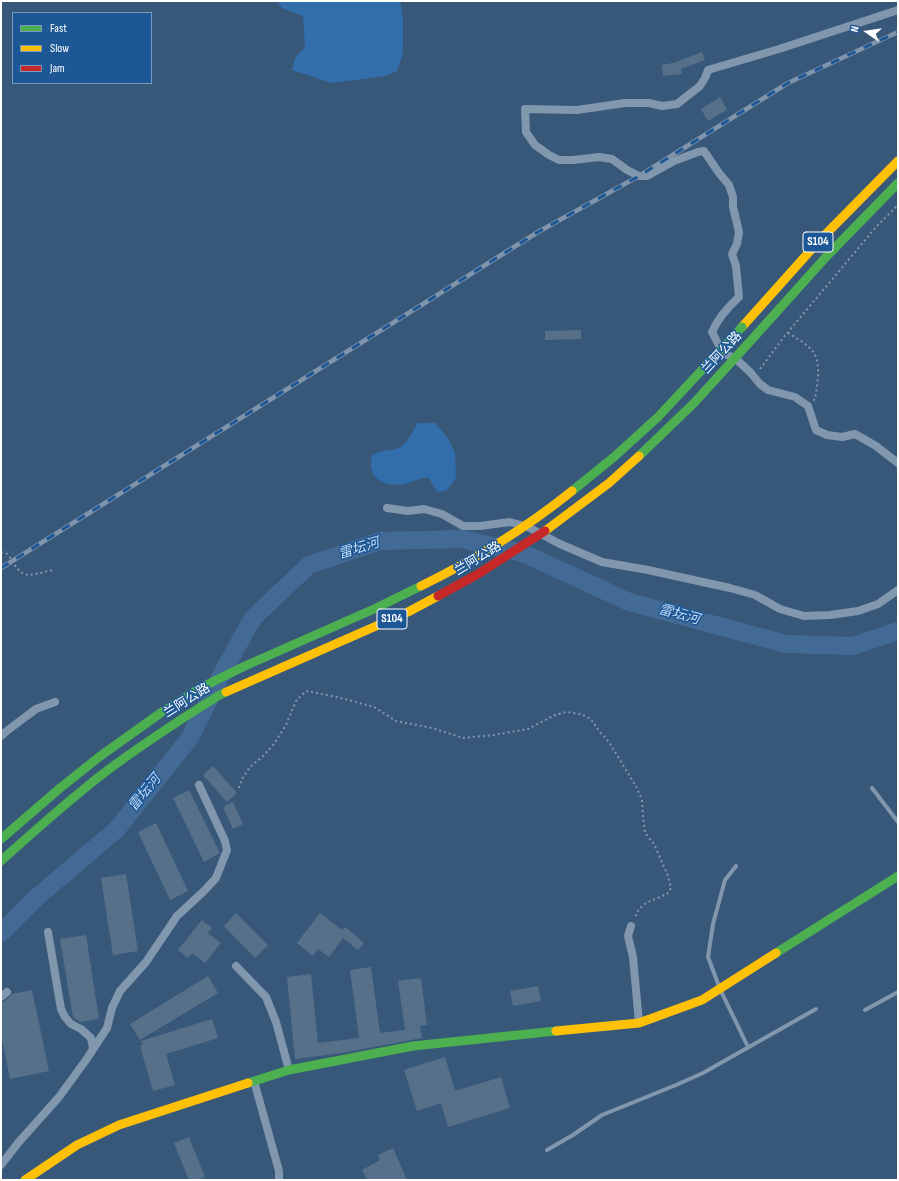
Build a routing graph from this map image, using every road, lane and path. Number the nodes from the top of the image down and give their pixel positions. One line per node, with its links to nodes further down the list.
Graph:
1 (898, 10): 6 (street)
2 (898, 161): 19 (main road, 兰阿公路 / S104, bridge)
3 (898, 183): 20 (main road, 兰阿公路 / S104, bridge)
4 (898, 205): 5 (path)
5 (788, 333): 6 (path); 7 (path)
6 (754, 376): 7 (street)
7 (808, 406): 8 (street)
8 (898, 462)
9 (387, 508): 12 (street)
10 (1, 552): 11 (path)
11 (53, 570)
12 (898, 590)
13 (55, 702): 14 (street)
14 (1, 736)
15 (199, 785): 32 (street)
16 (239, 788): 23 (path)
17 (872, 788): 18 (lane)
18 (898, 822)
19 (1, 839)
20 (1, 861)
21 (736, 866): 26 (lane)
22 (898, 876): 26 (main road)
23 (631, 926): 30 (street)
24 (48, 932): 32 (street)
25 (236, 966): 33 (street)
26 (720, 989): 30 (main road); 31 (lane)
27 (898, 992): 29 (lane)
28 (816, 1009): 31 (lane)
29 (865, 1010)
30 (639, 1024): 33 (main road)
31 (748, 1047): 35 (lane)
32 (93, 1048): 36 (street)
33 (289, 1070): 34 (main road)
34 (254, 1081): 37 (main road); 38 (street)
35 (546, 1150)
36 (1, 1165)
37 (25, 1180)
38 (279, 1180)

